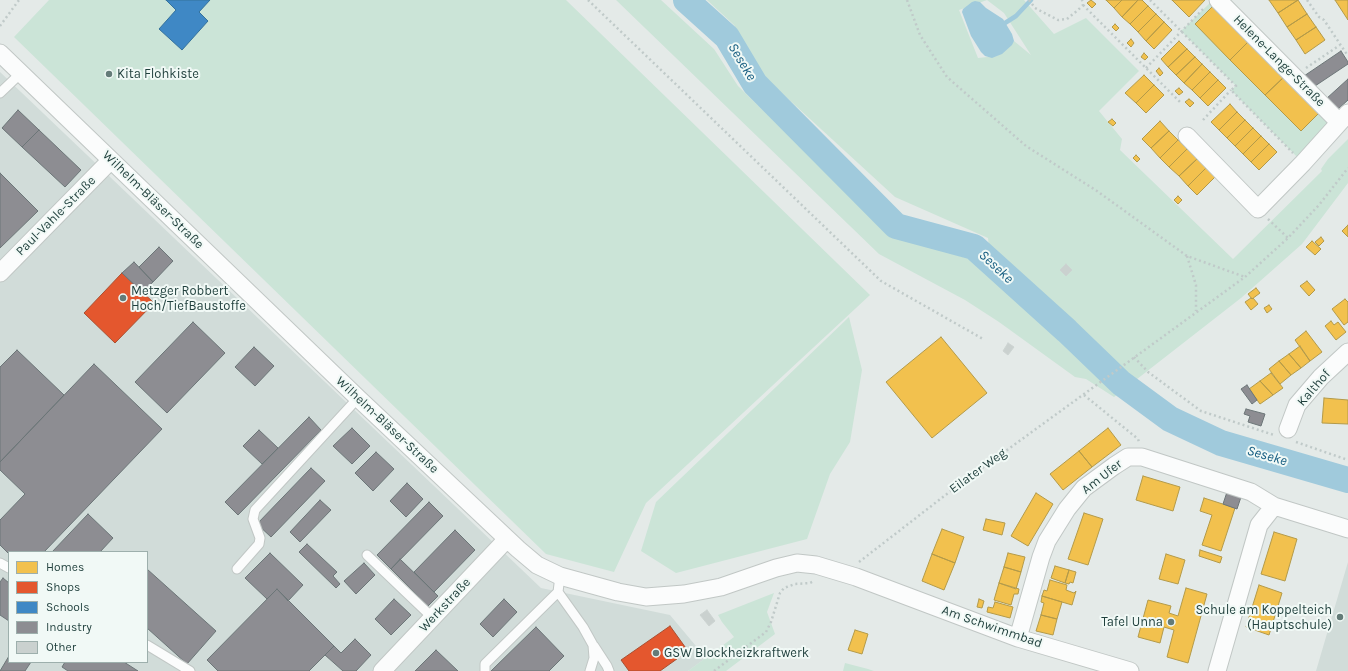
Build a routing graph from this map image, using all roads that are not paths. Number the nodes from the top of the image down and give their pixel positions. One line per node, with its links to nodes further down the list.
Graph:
1 (1213, 3): 5 (street, Helene-Lange-Straße)
2 (0, 53): 3 (street, Wilhelm-Bläser-Straße)
3 (21, 73): 4 (lane); 7 (street, Wilhelm-Bläser-Straße)
4 (0, 93)
5 (1344, 118): 6 (street, Helene-Lange-Straße)
6 (1187, 136)
7 (111, 160): 8 (street, Paul-Vahle-Straße); 10 (street, Wilhelm-Bläser-Straße)
8 (0, 273)
9 (1348, 352): 11 (street, Kalthof)
10 (358, 398): 14 (street, Wilhelm-Bläser-Straße); 16 (lane)
11 (1286, 435)
12 (1274, 506): 13 (street); 20 (street, Am Ufer); 29 (street)
13 (1348, 529)
14 (507, 539): 18 (street, Wilhelm-Bläser-Straße); 19 (street, Werkstraße)
15 (366, 555): 19 (lane)
16 (237, 569)
17 (856, 577): 18 (street, Wilhelm-Bläser-Straße); 20 (street, Am Schwimmbad)
18 (559, 584): 21 (lane); 25 (lane)
19 (432, 618): 24 (street, Werkstraße)
20 (1018, 638): 28 (street, Am Schwimmbad)
21 (593, 645): 26 (lane); 27 (lane)
22 (148, 646): 23 (lane)
23 (190, 671)
24 (382, 671)
25 (485, 671)
26 (590, 671)
27 (609, 671)
28 (1130, 671)
29 (1216, 671)

